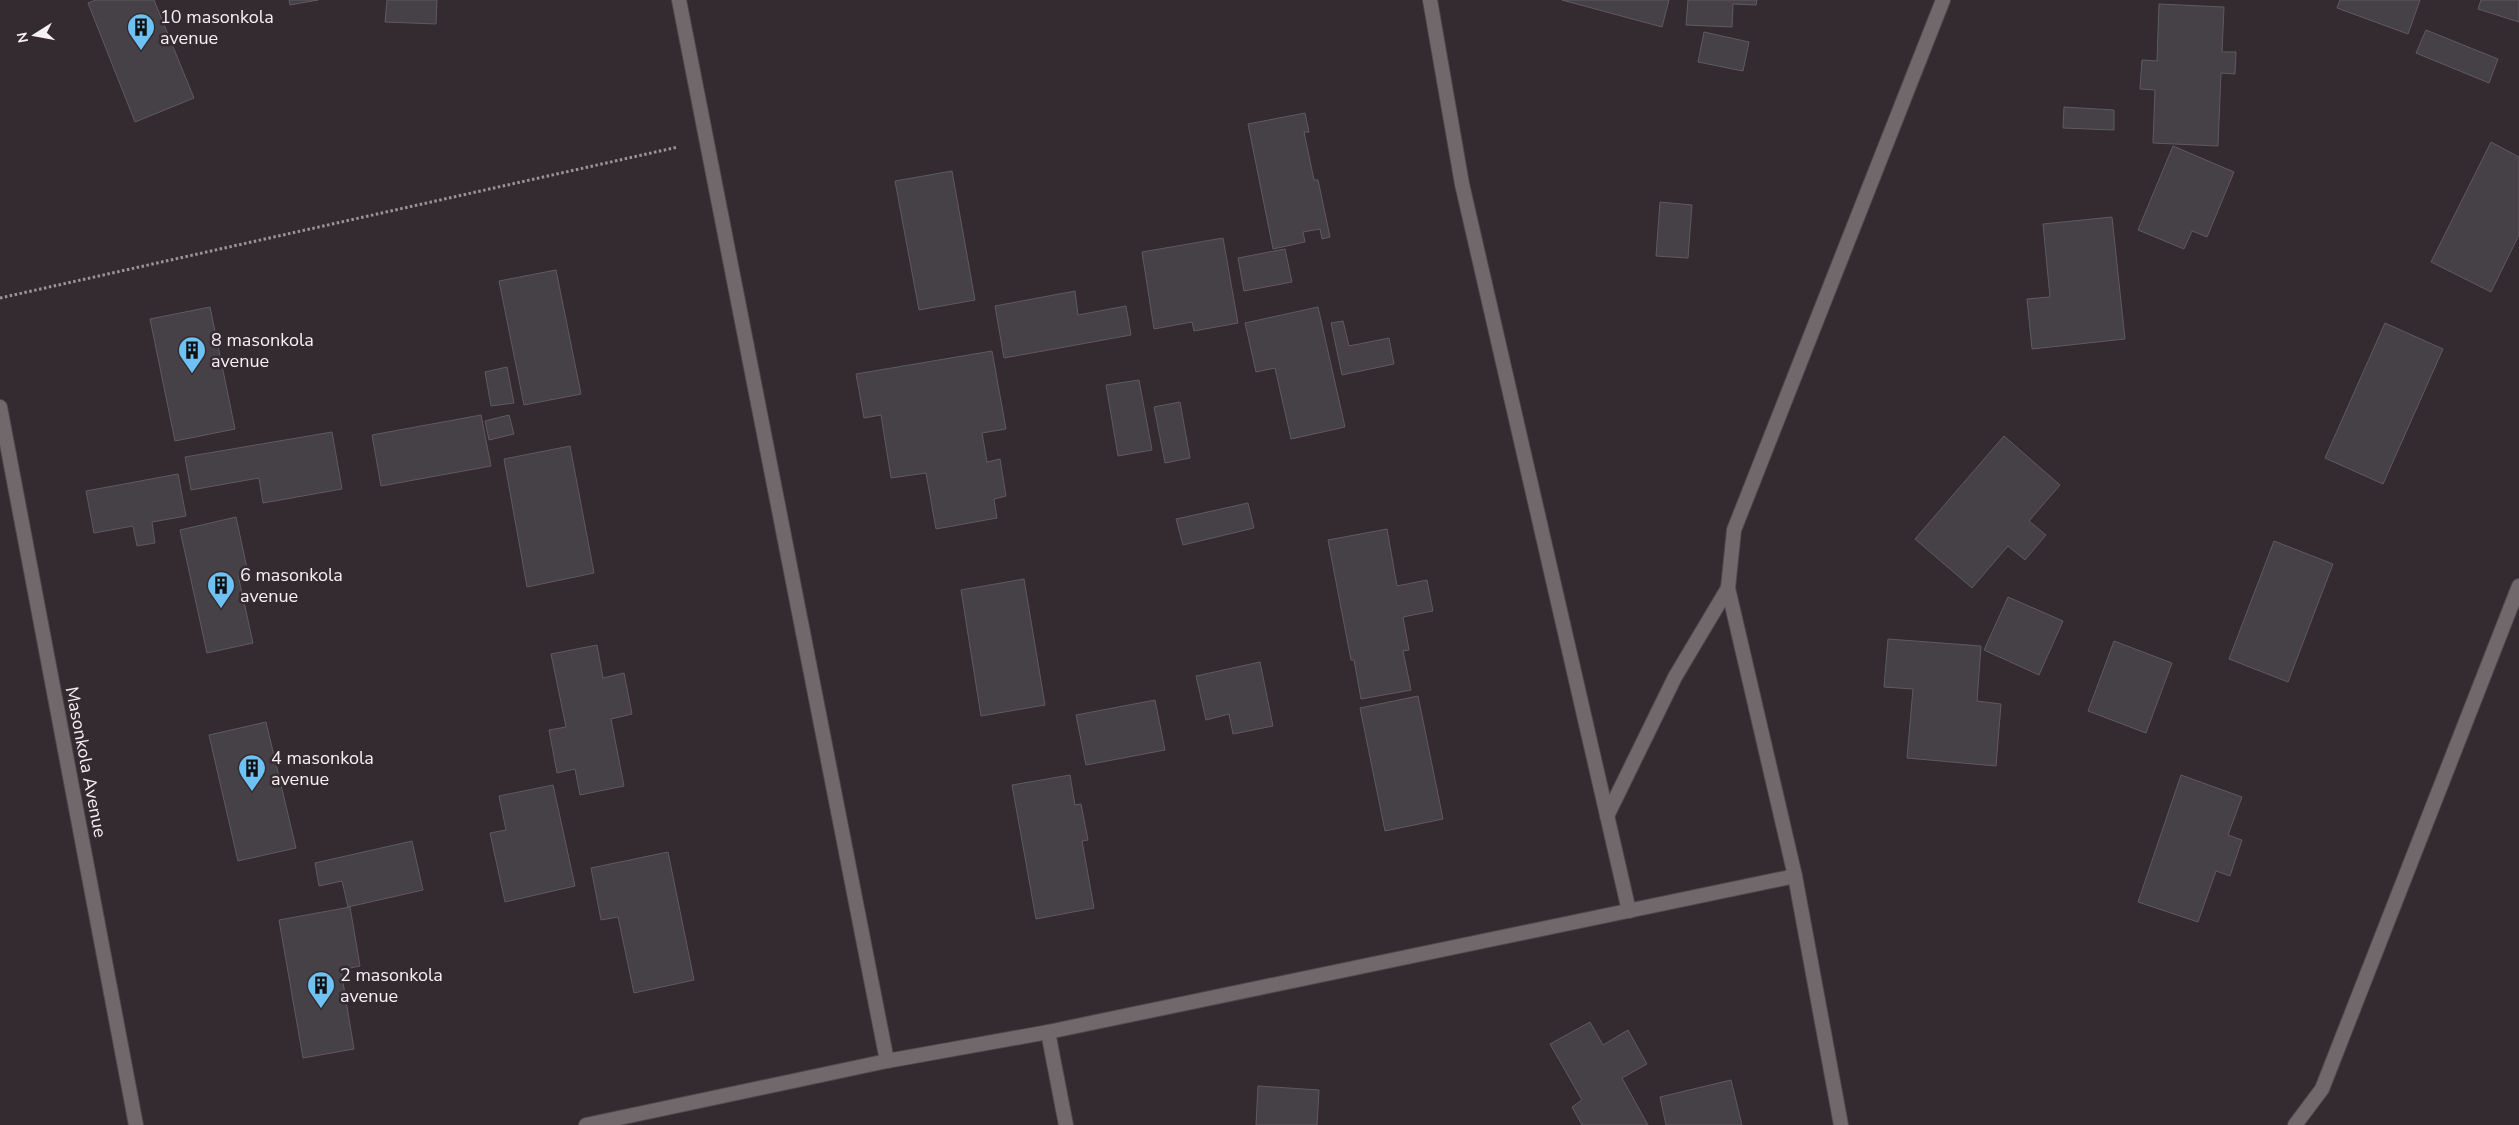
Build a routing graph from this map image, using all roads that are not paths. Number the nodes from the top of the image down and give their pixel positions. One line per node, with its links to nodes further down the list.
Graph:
1 (679, 0): 11 (street)
2 (1430, 0): 7 (street)
3 (1943, 0): 6 (street)
4 (0, 407): 12 (street, Masonkola Avenue)
5 (2519, 586): 16 (street)
6 (1728, 588): 7 (street); 8 (street)
7 (1606, 816): 9 (street)
8 (1795, 876): 9 (street); 15 (street)
9 (1629, 912): 10 (street)
10 (1048, 1032): 11 (street); 14 (street)
11 (888, 1060): 13 (street)
12 (136, 1125)
13 (586, 1125)
14 (1066, 1125)
15 (1841, 1125)
16 (2295, 1125)

